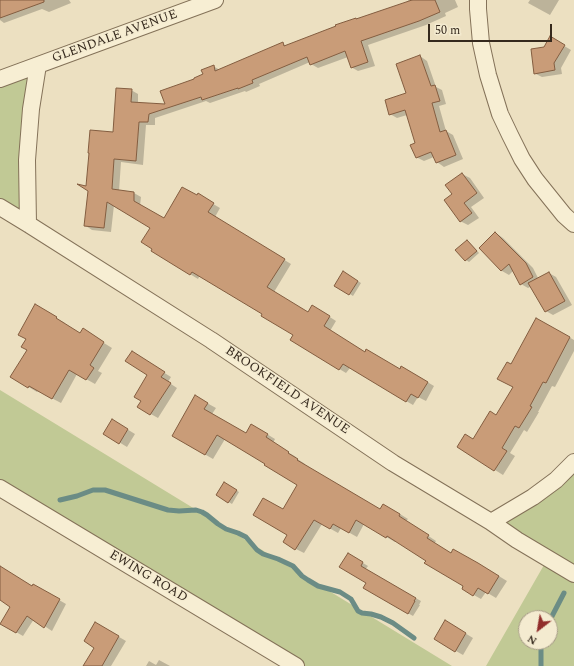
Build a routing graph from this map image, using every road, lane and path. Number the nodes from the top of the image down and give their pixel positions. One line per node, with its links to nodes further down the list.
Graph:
1 (215, 0): 3 (street, GLENDALE AVENUE)
2 (478, 0): 8 (street)
3 (189, 4): 4 (street, GLENDALE AVENUE)
4 (38, 65): 5 (street, GLENDALE AVENUE); 7 (street, GLENDALE AVENUE)
5 (0, 79)
6 (0, 207): 7 (street, BROOKFIELD AVENUE)
7 (28, 224): 11 (street, BROOKFIELD AVENUE)
8 (574, 224)
9 (574, 462): 11 (street)
10 (0, 488): 13 (street, EWING ROAD)
11 (491, 522): 12 (street, BROOKFIELD AVENUE)
12 (574, 574)
13 (296, 666)

